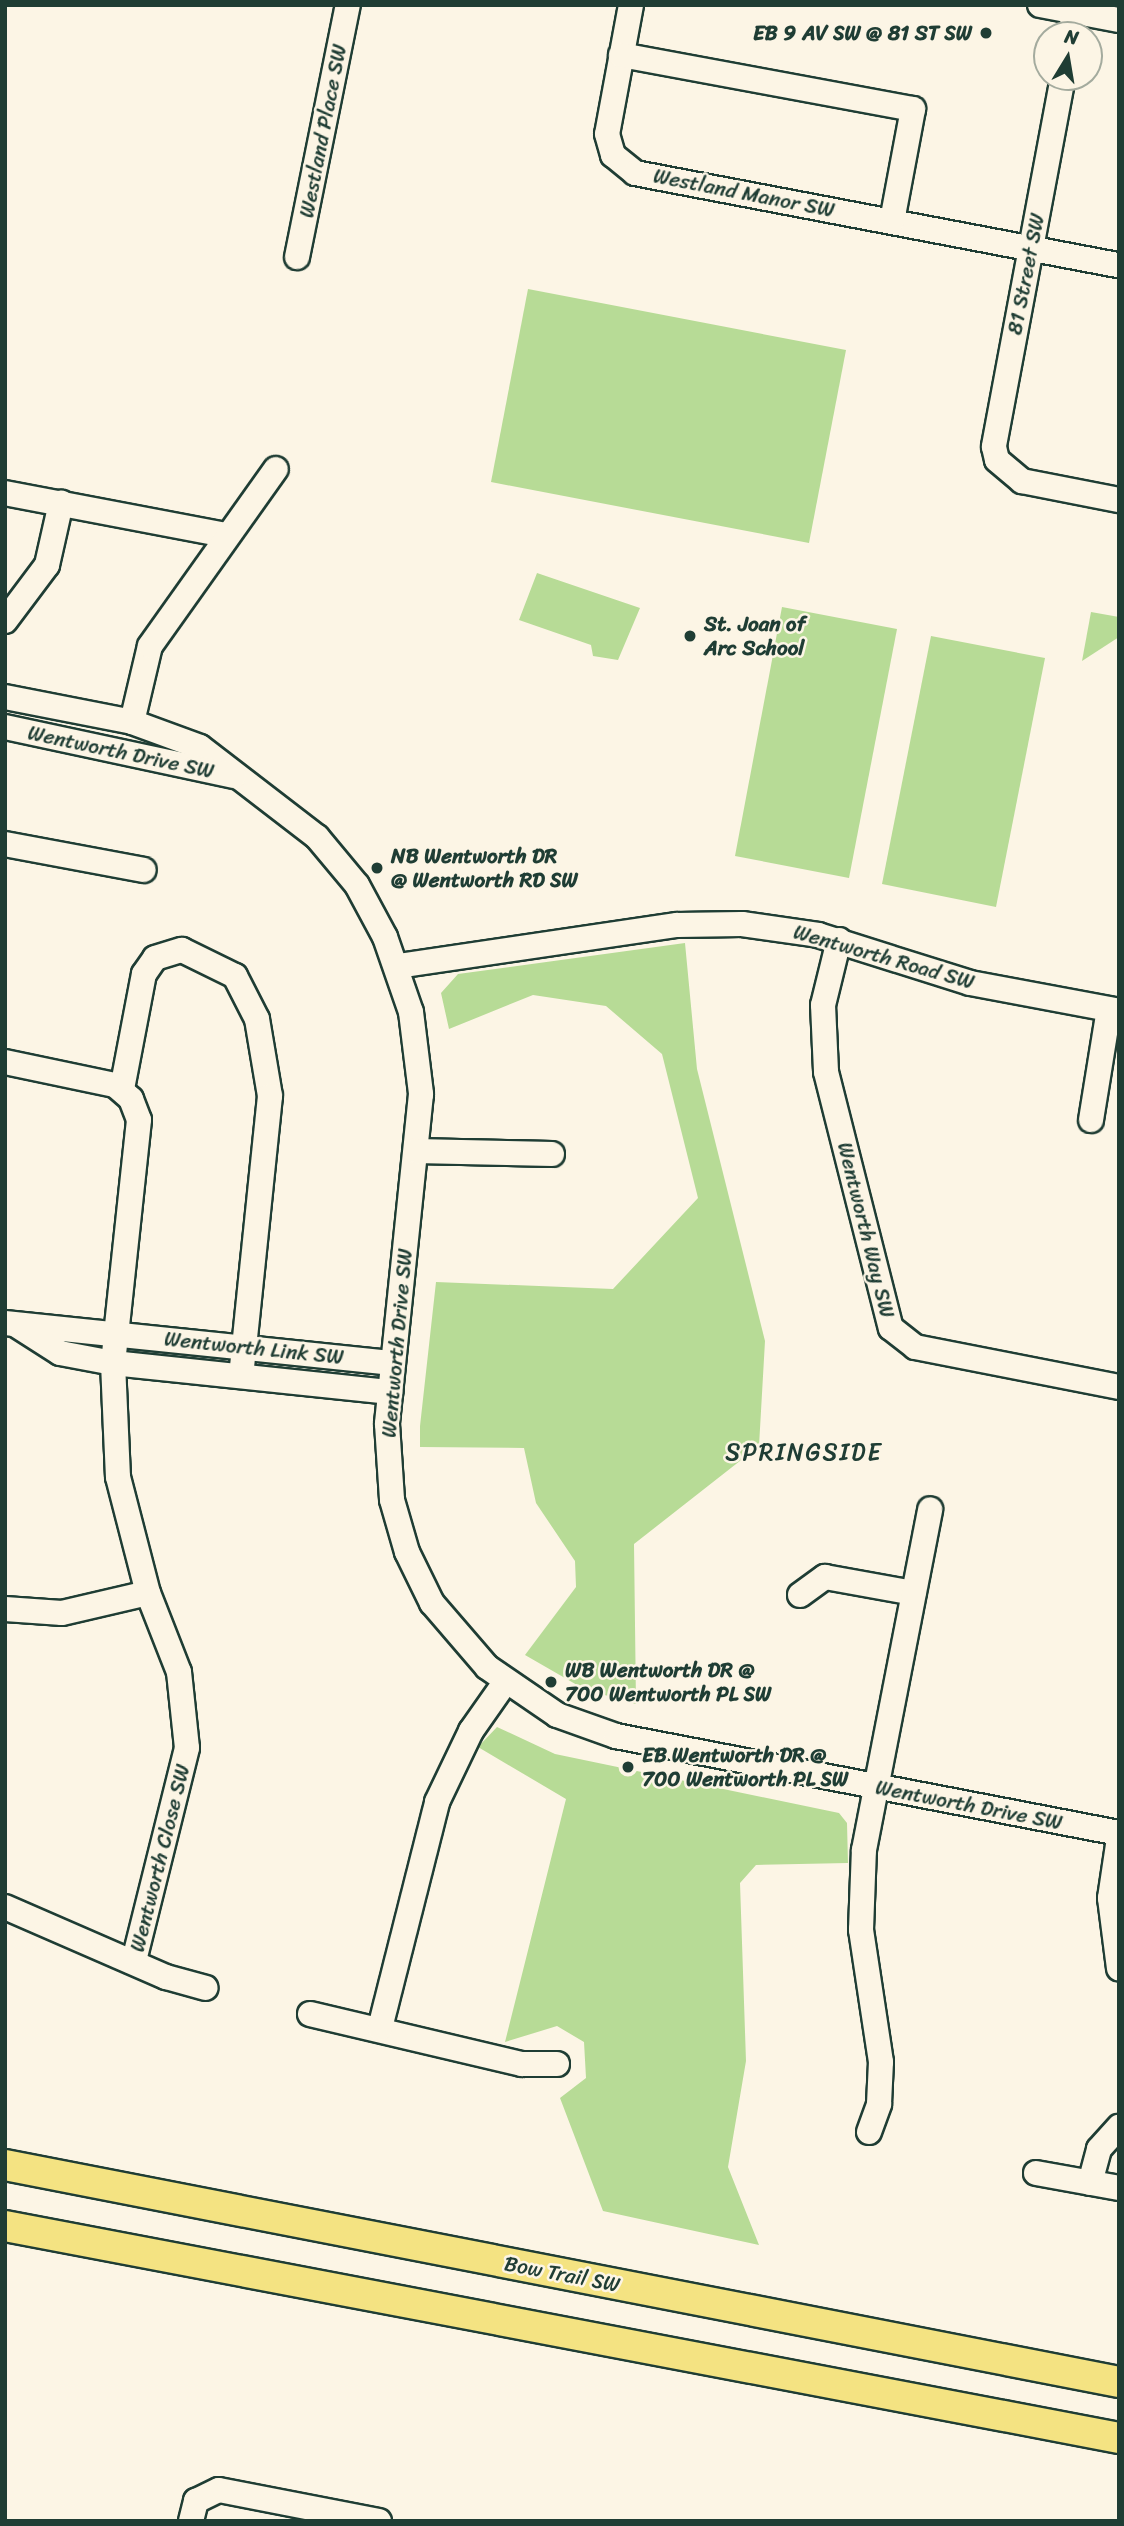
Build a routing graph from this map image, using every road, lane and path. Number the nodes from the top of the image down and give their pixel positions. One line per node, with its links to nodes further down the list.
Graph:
1 (348, 5): 10 (street, Westland Place SW)
2 (631, 5): 6 (street, Westland Manor SW)
3 (1040, 5): 4 (street)
4 (1074, 17): 5 (street)
5 (1119, 20)
6 (621, 55): 8 (street, Westland Manor SW); 8 (street)
7 (1060, 91): 9 (street, 81 Street SW)
8 (892, 221): 9 (street, Westland Manor SW)
9 (1031, 247): 11 (street, Westland Manor SW); 14 (street, 81 Street SW)
10 (297, 257)
11 (1119, 265)
12 (276, 469): 16 (street)
13 (5, 493): 15 (street)
14 (1119, 500)
15 (61, 503): 16 (street); 17 (street)
16 (226, 535): 19 (street)
17 (5, 621)
18 (5, 698): 19 (street, Wentworth Drive SW)
19 (132, 722): 21 (street, Wentworth Drive SW)
20 (5, 727): 21 (street, Wentworth Drive SW)
21 (237, 776): 25 (street, Wentworth Drive SW)
22 (5, 844): 23 (street)
23 (144, 870)
24 (839, 940): 25 (street, Wentworth Road SW); 26 (street, Wentworth Road SW); 38 (street, Wentworth Way SW)
25 (398, 966): 30 (street, Wentworth Drive SW)
26 (1114, 1010): 29 (street)
27 (5, 1062): 28 (street)
28 (122, 1089): 33 (street, Wentworth Close SW); 34 (street)
29 (1091, 1120)
30 (416, 1151): 31 (street); 36 (street, Wentworth Drive SW)
31 (552, 1154)
32 (10, 1324): 33 (street, Wentworth Link SW); 35 (street, Wentworth Link SW)
33 (116, 1332): 34 (street, Wentworth Link SW); 35 (street, Wentworth Close SW)
34 (245, 1347): 36 (street, Wentworth Link SW); 37 (street)
35 (113, 1363): 37 (street, Wentworth Link SW); 41 (street, Wentworth Close SW)
36 (393, 1363): 39 (street, Wentworth Drive SW)
37 (241, 1376): 39 (street, Wentworth Link SW)
38 (1119, 1387)
39 (390, 1392): 45 (street, Wentworth Drive SW)
40 (930, 1509): 42 (street)
41 (148, 1593): 44 (street); 49 (street, Wentworth Close SW)
42 (914, 1593): 43 (street); 46 (street)
43 (800, 1595)
44 (5, 1609)
45 (506, 1681): 46 (street, Wentworth Drive SW); 53 (street)
46 (875, 1787): 47 (street, Wentworth Drive SW); 56 (street)
47 (1119, 1836): 50 (street)
48 (5, 1907): 49 (street, Wentworth Close SW)
49 (134, 1961): 51 (street, Wentworth Close SW)
50 (1119, 1968)
51 (206, 1988)
52 (310, 2014): 53 (street)
53 (380, 2028): 54 (street)
54 (557, 2064)
55 (1119, 2127): 61 (street)
56 (869, 2132)
57 (5, 2151): 62 (main road)
58 (5, 2165): 62 (main road, Bow Trail SW)
59 (5, 2171): 62 (main road)
60 (1036, 2174): 61 (street)
61 (1090, 2183): 63 (street)
62 (122, 2188): 65 (main road, Bow Trail SW)
63 (1119, 2188)
64 (5, 2226): 66 (main road)
65 (1119, 2382)
66 (1119, 2438)
67 (191, 2521): 68 (street)
68 (379, 2521)

